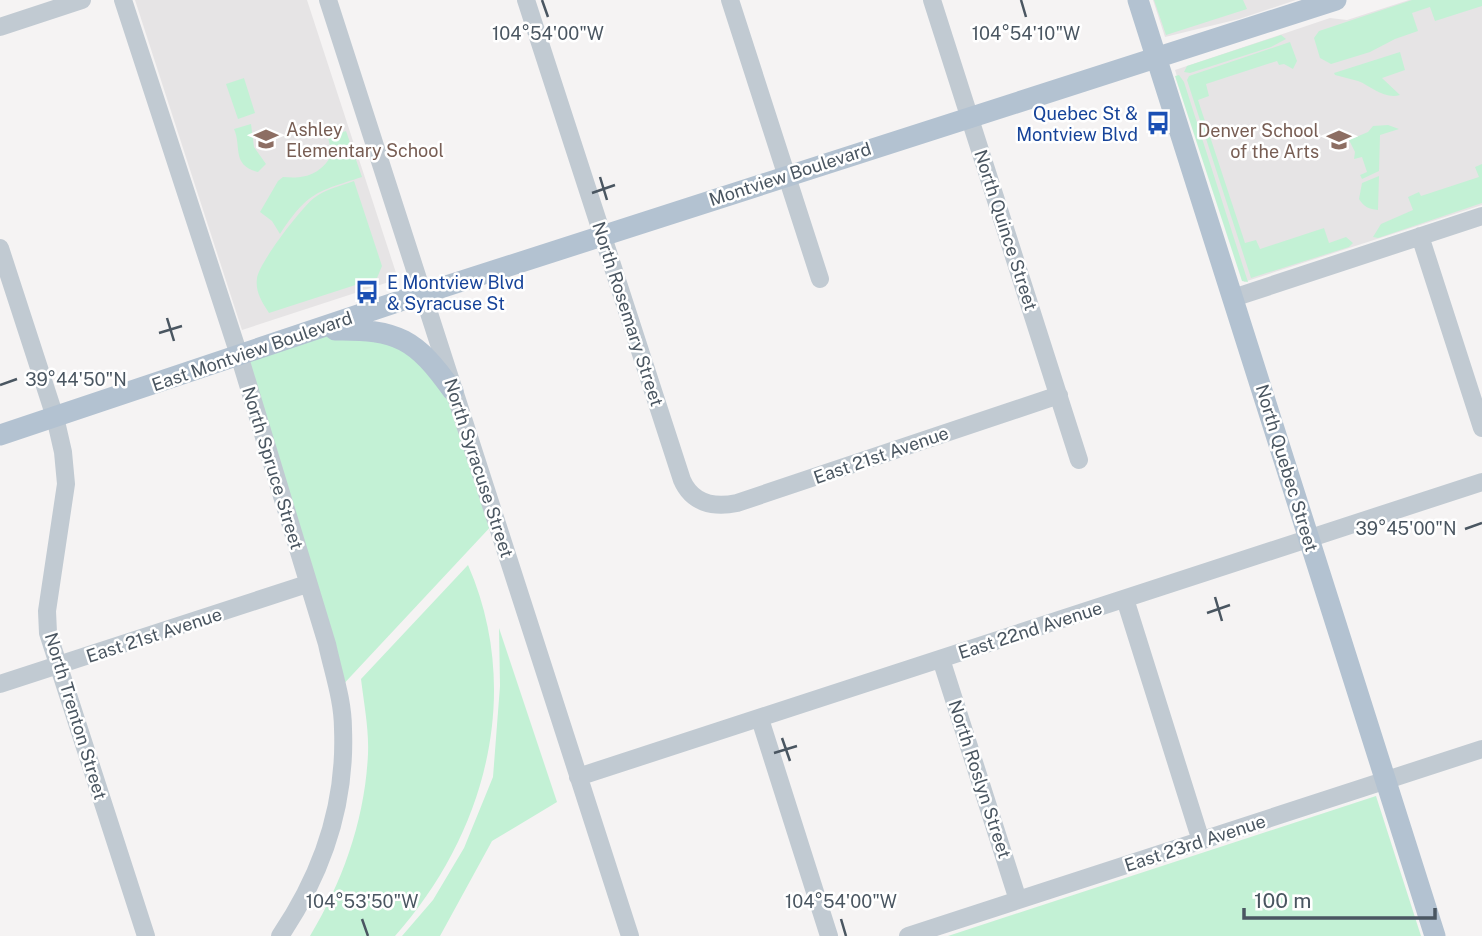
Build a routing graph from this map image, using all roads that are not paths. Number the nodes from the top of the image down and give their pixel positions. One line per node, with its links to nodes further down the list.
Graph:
1 (82, 0): 9 (street)
2 (122, 0): 21 (street, North Spruce Street)
3 (328, 0): 18 (street, North Syracuse Street)
4 (526, 0): 14 (street, North Rosemary Street)
5 (730, 0): 12 (street)
6 (932, 0): 11 (street, North Quince Street)
7 (1138, 0): 10 (main road, North Quebec Street)
8 (1336, 0): 10 (main road)
9 (0, 27)
10 (1157, 58): 11 (main road, Montview Boulevard); 19 (main road, North Quebec Street)
11 (969, 116): 12 (main road, Montview Boulevard); 23 (street, North Quince Street)
12 (787, 175): 14 (main road, Montview Boulevard); 17 (street)
13 (1482, 216): 15 (street)
14 (603, 235): 18 (main road, Montview Boulevard); 29 (street, North Rosemary Street)
15 (1420, 236): 19 (street); 25 (street)
16 (0, 248): 24 (street, North Trenton Street)
17 (820, 279)
18 (425, 293): 20 (main road, East Montview Boulevard); 22 (street, North Syracuse Street)
19 (1233, 298): 30 (main road, North Quebec Street)
20 (315, 330): 21 (main road, East Montview Boulevard); 22 (main road)
21 (239, 355): 24 (main road, East Montview Boulevard); 31 (street, North Spruce Street)
22 (453, 391): 38 (street, North Syracuse Street)
23 (1059, 395): 27 (street, North Quince Street); 29 (street, East 21st Avenue)
24 (55, 417): 26 (main road, East Montview Boulevard); 34 (street, North Trenton Street)
25 (1482, 428)
26 (0, 435)
27 (1079, 460)
28 (1482, 482): 30 (street, East 22nd Avenue)
29 (702, 502)
30 (1309, 538): 32 (street, East 22nd Avenue); 39 (main road, North Quebec Street)
31 (307, 584): 34 (street, East 21st Avenue); 43 (street, North Spruce Street)
32 (1125, 598): 33 (street, East 22nd Avenue); 40 (street)
33 (941, 659): 36 (street, East 22nd Avenue); 41 (street, North Roslyn Street)
34 (58, 666): 35 (street, East 21st Avenue); 42 (street, North Trenton Street)
35 (0, 684)
36 (760, 719): 38 (street, East 22nd Avenue); 45 (street)
37 (1482, 749): 39 (street, East 23rd Avenue)
38 (578, 778): 44 (street, North Syracuse Street)
39 (1387, 780): 40 (street, East 23rd Avenue); 47 (main road, North Quebec Street)
40 (1201, 841): 41 (street, East 23rd Avenue)
41 (1018, 900): 46 (street, East 23rd Avenue)
42 (146, 936)
43 (280, 936)
44 (630, 936)
45 (829, 936)
46 (908, 936)
47 (1435, 936)

